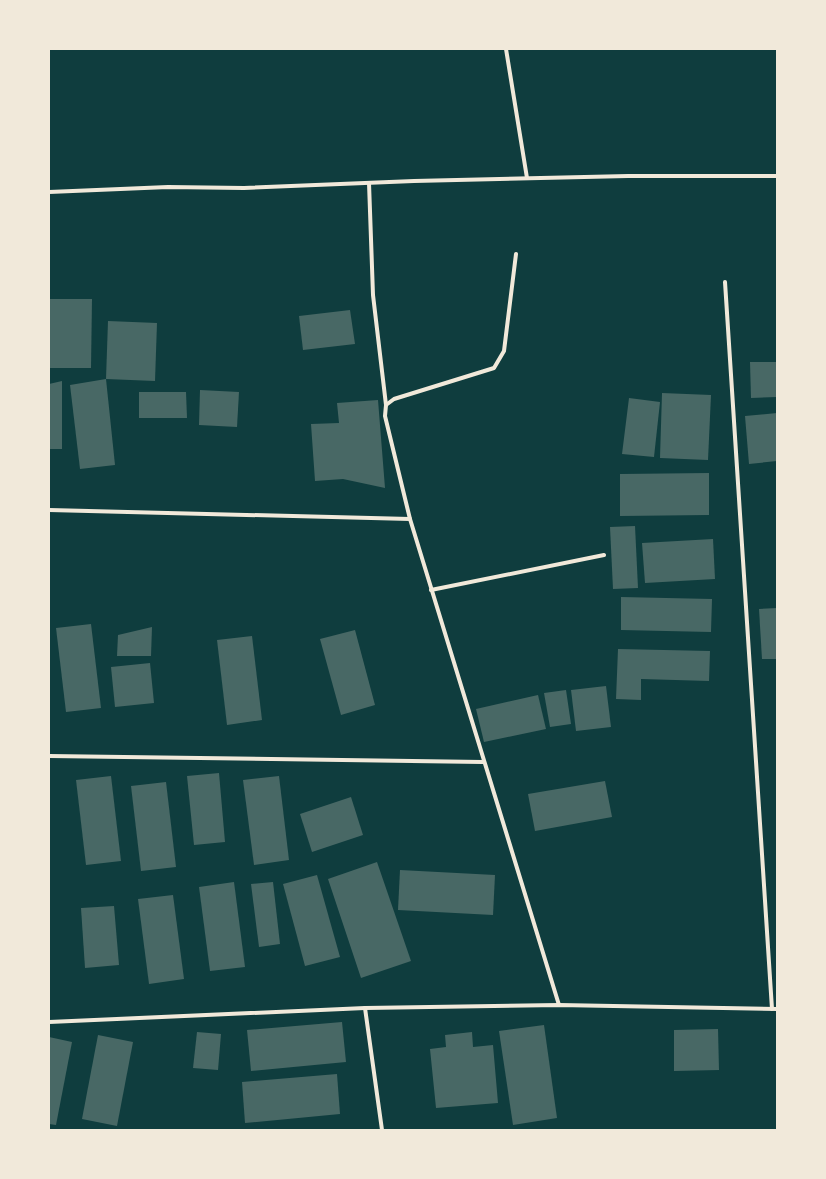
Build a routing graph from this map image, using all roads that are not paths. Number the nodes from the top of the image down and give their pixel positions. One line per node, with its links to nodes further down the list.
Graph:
1 (506, 49): 3 (street)
2 (777, 176): 3 (street)
3 (527, 178): 4 (street)
4 (369, 183): 5 (street); 8 (street)
5 (49, 192)
6 (516, 254): 8 (street)
7 (726, 282): 17 (street)
8 (386, 405): 10 (street)
9 (49, 510): 10 (street)
10 (410, 519): 12 (street)
11 (604, 555): 12 (street)
12 (431, 590): 14 (street)
13 (49, 756): 14 (street)
14 (483, 762): 15 (street)
15 (559, 1005): 16 (street); 17 (street)
16 (365, 1008): 18 (street); 19 (street)
17 (775, 1009)
18 (49, 1022)
19 (382, 1130)

